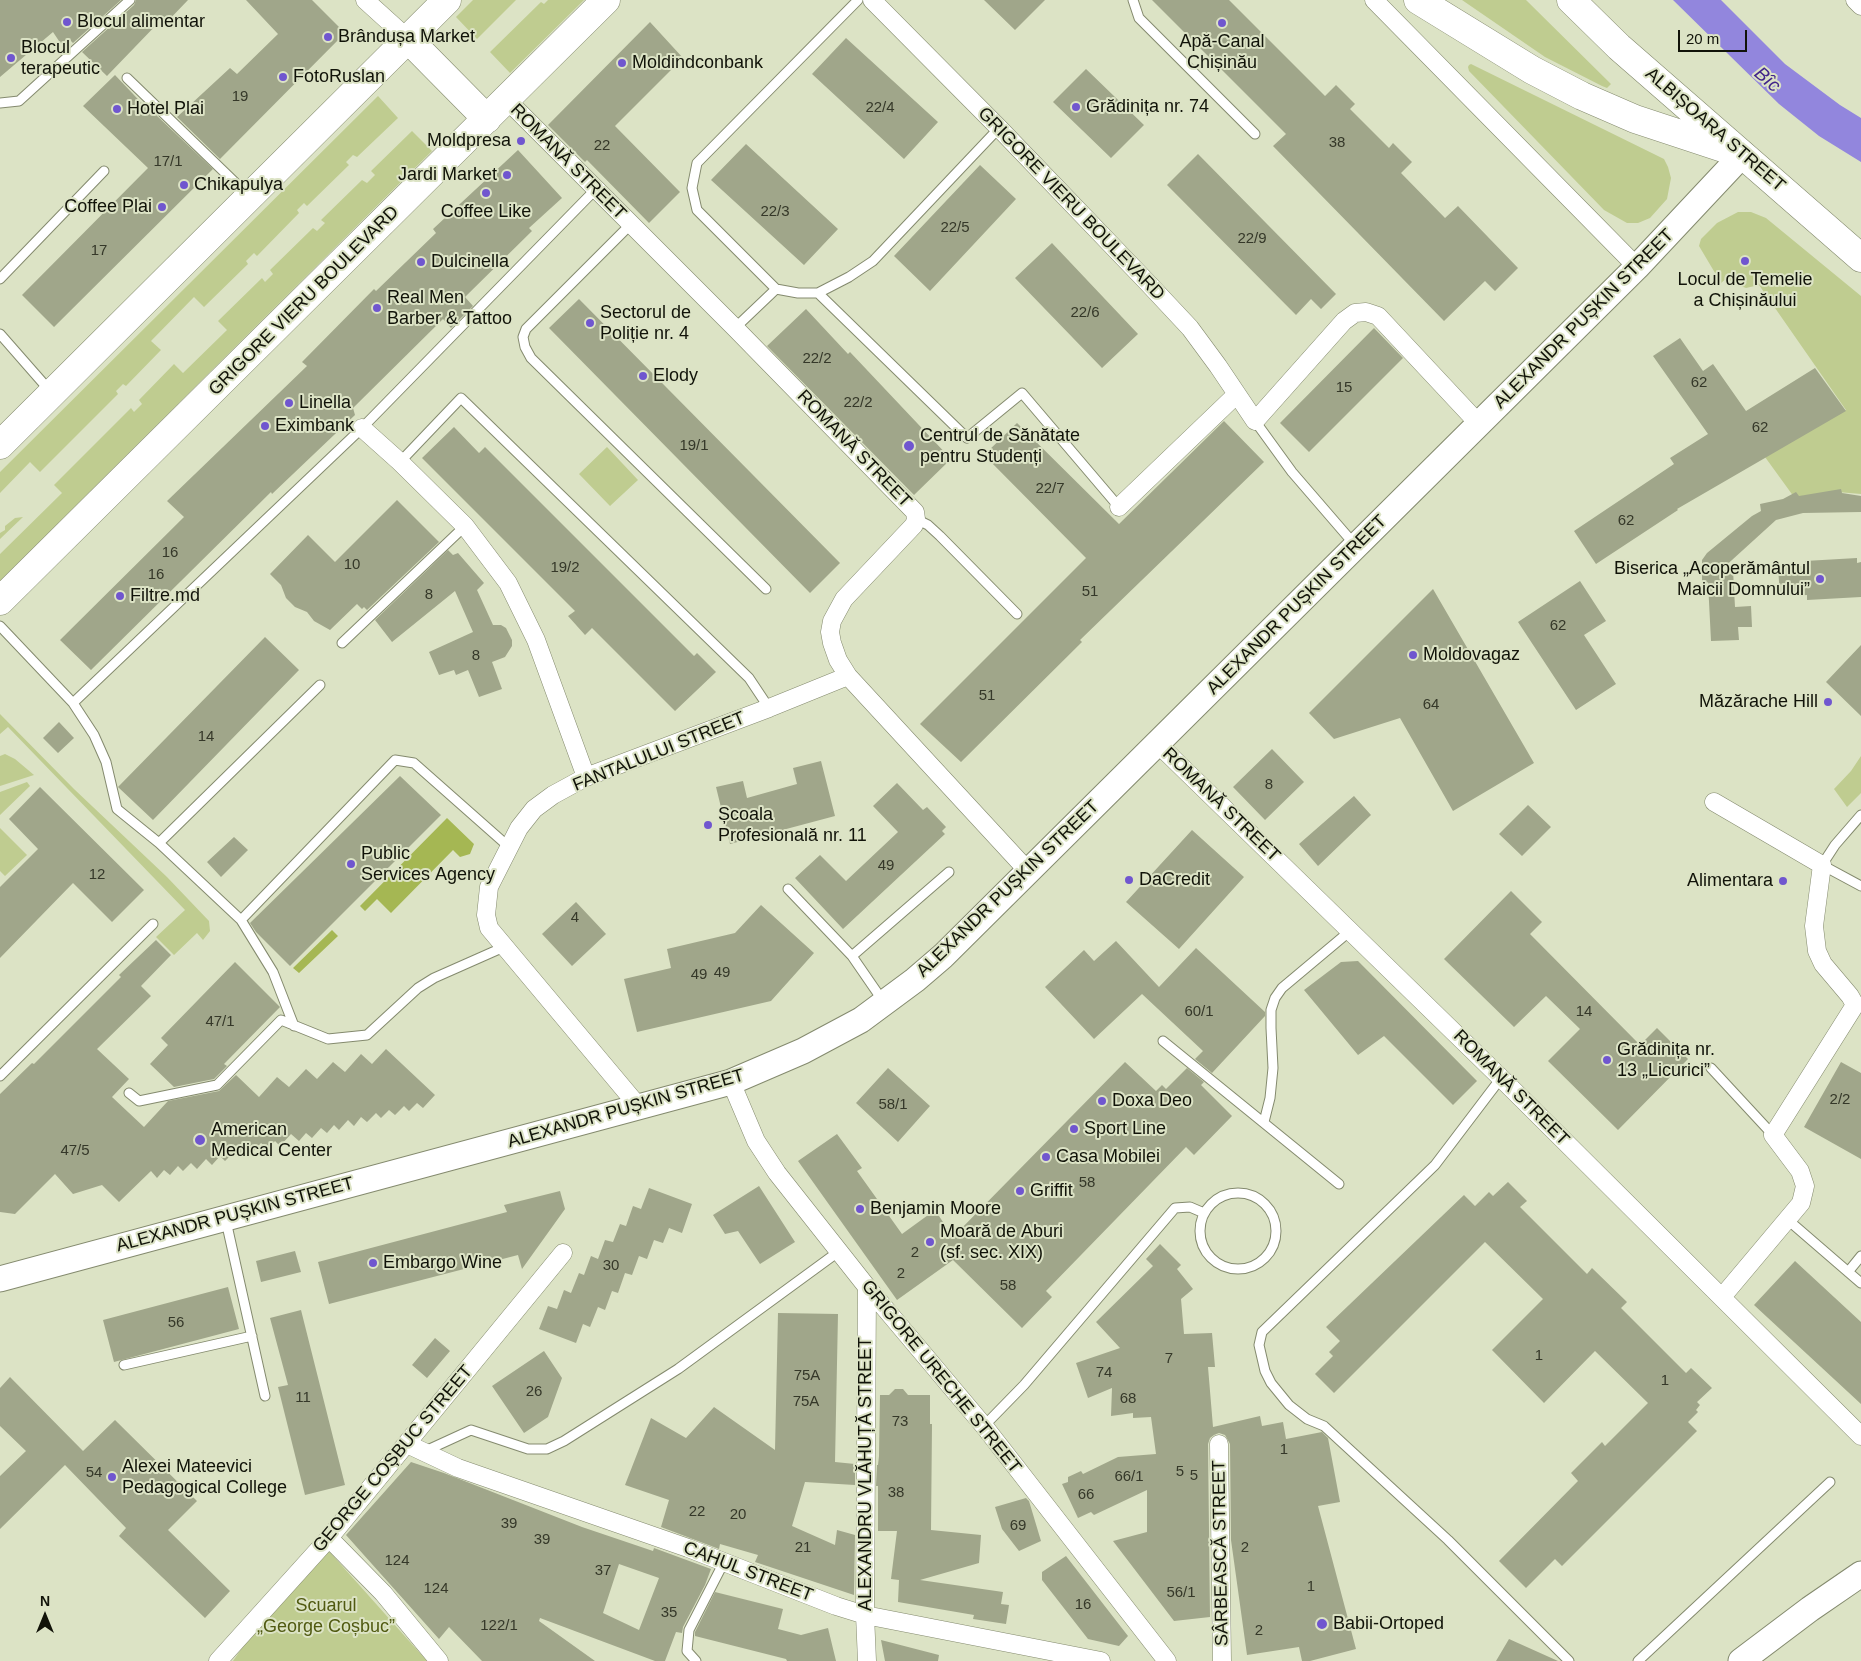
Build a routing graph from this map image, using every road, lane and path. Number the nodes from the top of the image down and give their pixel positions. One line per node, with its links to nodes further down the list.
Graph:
1 (130, 0): 16 (lane)
2 (365, 0): 13 (street)
3 (447, 0): 13 (main road)
4 (606, 0): 15 (main road, GRIGORE VIERU BOULEVARD)
5 (858, 0): 28 (lane)
6 (872, 0): 18 (street, GRIGORE VIERU BOULEVARD)
7 (1133, 0): 19 (lane)
8 (1374, 0): 26 (street)
9 (1418, 0): 20 (main road)
10 (1571, 0): 20 (main road, ALBIȘOARA STREET)
11 (1855, 0): 12 (street)
12 (1861, 6)
13 (408, 39): 17 (main road); 23 (main road)
14 (127, 78): 23 (lane)
15 (507, 100): 17 (main road, GRIGORE VIERU BOULEVARD); 22 (street, ROMANĂ STREET)
16 (0, 103)
17 (487, 119): 44 (main road, GRIGORE VIERU BOULEVARD)
18 (999, 128): 29 (lane); 33 (street, GRIGORE VIERU BOULEVARD)
19 (1255, 134)
20 (1743, 154): 25 (main road, ALBIȘOARA STREET); 26 (main road, ALEXANDR PUȘKIN STREET)
21 (104, 171): 27 (lane)
22 (595, 190): 24 (street, ROMANĂ STREET); 36 (lane)
23 (250, 197): 32 (main road)
24 (630, 224): 30 (street, ROMANĂ STREET); 43 (lane)
25 (1861, 258)
26 (1637, 267): 35 (main road, ALEXANDR PUȘKIN STREET)
27 (0, 278)
28 (776, 290): 29 (lane); 30 (lane)
29 (818, 292): 39 (lane)
30 (735, 328): 40 (street, ROMANĂ STREET)
31 (0, 334): 32 (lane)
32 (52, 394): 37 (main road)
33 (1237, 394): 34 (street, GRIGORE VIERU BOULEVARD); 39 (street)
34 (1255, 421): 35 (street); 42 (lane)
35 (1479, 424): 42 (main road, ALEXANDR PUȘKIN STREET)
36 (362, 428): 38 (street); 50 (lane)
37 (0, 445)
38 (400, 462): 41 (street); 51 (lane)
39 (1119, 507)
40 (916, 519): 45 (lane); 48 (street, ROMANĂ STREET)
41 (464, 526): 47 (lane); 53 (street)
42 (1356, 546): 52 (main road, ALEXANDR PUȘKIN STREET)
43 (766, 589)
44 (0, 601)
45 (1017, 614)
46 (0, 626): 50 (lane)
47 (342, 643)
48 (848, 676): 51 (street, FANTALULUI STREET); 59 (street, ROMANĂ STREET)
49 (320, 685): 56 (lane)
50 (73, 703): 56 (lane)
51 (769, 708): 53 (street, FANTALULUI STREET)
52 (1157, 743): 59 (main road, ALEXANDR PUȘKIN STREET); 65 (street, ROMANĂ STREET)
53 (586, 777): 57 (street, FANTALULUI STREET)
54 (1714, 802): 58 (street)
55 (1861, 815): 58 (lane)
56 (159, 843): 63 (lane)
57 (510, 847): 63 (lane); 66 (street, FANTALULUI STREET)
58 (1822, 865): 61 (lane); 68 (street)
59 (1028, 871): 69 (main road, ALEXANDR PUȘKIN STREET)
60 (949, 872): 67 (lane)
61 (1861, 886)
62 (788, 889): 67 (lane)
63 (241, 920): 70 (lane)
64 (153, 924): 73 (lane)
65 (1350, 931): 74 (street, ROMANĂ STREET); 78 (lane)
66 (504, 947): 70 (lane); 77 (street, FANTALULUI STREET)
67 (852, 956): 69 (lane)
68 (1856, 995): 79 (street)
69 (884, 1003): 75 (main road, ALEXANDR PUȘKIN STREET)
70 (294, 1026): 76 (lane)
71 (1163, 1041): 78 (lane)
72 (1711, 1068): 79 (lane)
73 (0, 1076)
74 (1502, 1078): 91 (street, ROMANĂ STREET); 112 (lane)
75 (732, 1082): 77 (main road, ALEXANDR PUȘKIN STREET); 84 (street, GRIGORE URECHE STREET)
76 (129, 1093)
77 (639, 1107): 82 (main road, ALEXANDR PUȘKIN STREET)
78 (1264, 1122): 80 (lane)
79 (1773, 1134): 83 (street)
80 (1339, 1184)
81 (1204, 1213): 81 (lane); 95 (lane)
82 (225, 1217): 88 (main road, ALEXANDR PUȘKIN STREET); 92 (lane)
83 (1788, 1220): 87 (lane); 91 (street)
84 (838, 1252): 90 (street, GRIGORE URECHE STREET); 99 (lane)
85 (564, 1253): 97 (street, GEORGE COȘBUC STREET)
86 (1861, 1256): 87 (lane)
87 (1848, 1272): 89 (lane)
88 (0, 1279)
89 (1861, 1283)
90 (867, 1287): 95 (street, GRIGORE URECHE STREET); 104 (street, ALEXANDRU VLĂHUȚĂ STREET)
91 (1722, 1297): 96 (street, ROMANĂ STREET)
92 (252, 1336): 93 (lane); 94 (lane)
93 (124, 1366)
94 (265, 1396)
95 (984, 1426): 110 (street, GRIGORE URECHE STREET)
96 (1861, 1436)
97 (407, 1444): 99 (street, CAHUL STREET); 101 (street, GEORGE COȘBUC STREET)
98 (1219, 1444): 111 (street, SÂRBEASCĂ STREET)
99 (423, 1452): 102 (street, CAHUL STREET)
100 (1830, 1482): 113 (lane)
101 (329, 1538): 105 (street, GEORGE COȘBUC STREET); 106 (street)
102 (724, 1562): 104 (street, CAHUL STREET); 107 (lane)
103 (1861, 1574): 114 (main road)
104 (865, 1615): 108 (street, ALEXANDRU VLĂHUȚĂ STREET); 109 (street, CAHUL STREET)
105 (218, 1661)
106 (439, 1661)
107 (696, 1661)
108 (867, 1661)
109 (1101, 1661)
110 (1167, 1661)
111 (1222, 1661)
112 (1569, 1661)
113 (1638, 1661)
114 (1741, 1661)

